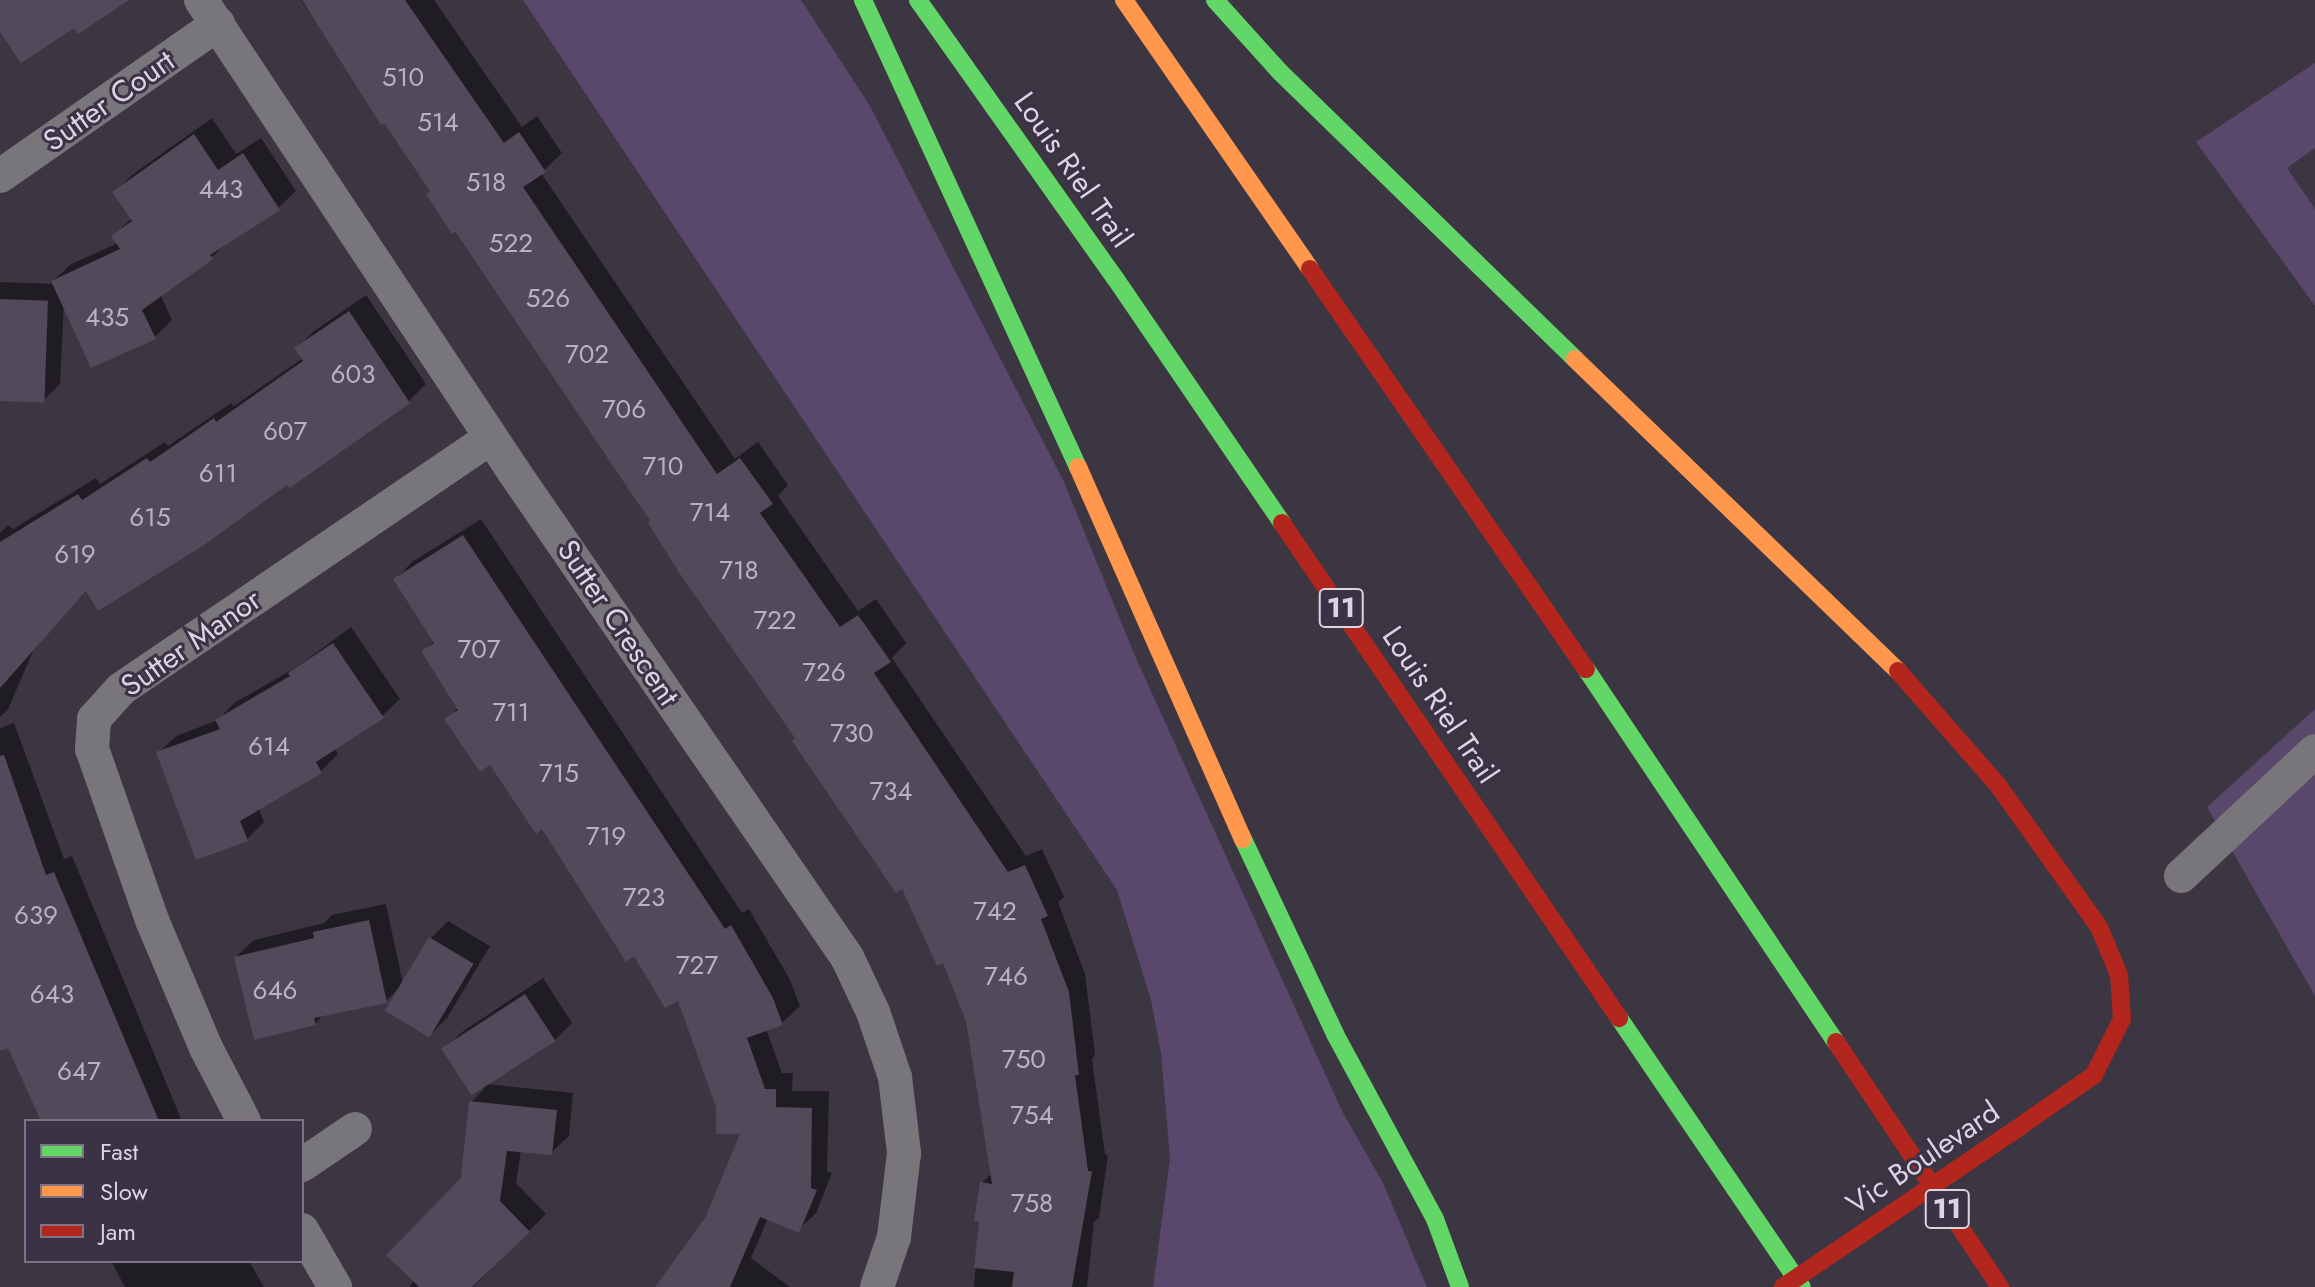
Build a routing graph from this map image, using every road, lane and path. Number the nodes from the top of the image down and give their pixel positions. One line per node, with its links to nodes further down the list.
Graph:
1 (863, 0): 16 (main road)
2 (918, 0): 18 (main road, Louis Riel Trail / 11)
3 (1124, 0): 19 (main road, 11)
4 (1215, 0): 17 (main road, Vic Boulevard, bridge)
5 (209, 12): 6 (street, Sutter Court); 7 (street, Sutter Crescent)
6 (0, 176)
7 (491, 438): 10 (street, Sutter Manor); 15 (street, Sutter Crescent)
8 (2315, 751): 9 (street)
9 (2181, 876)
10 (243, 1119)
11 (355, 1129): 12 (street)
12 (304, 1164)
13 (304, 1233): 14 (street)
14 (335, 1287)
15 (877, 1287)
16 (1460, 1287)
17 (1783, 1287)
18 (1802, 1287)
19 (2000, 1287)

